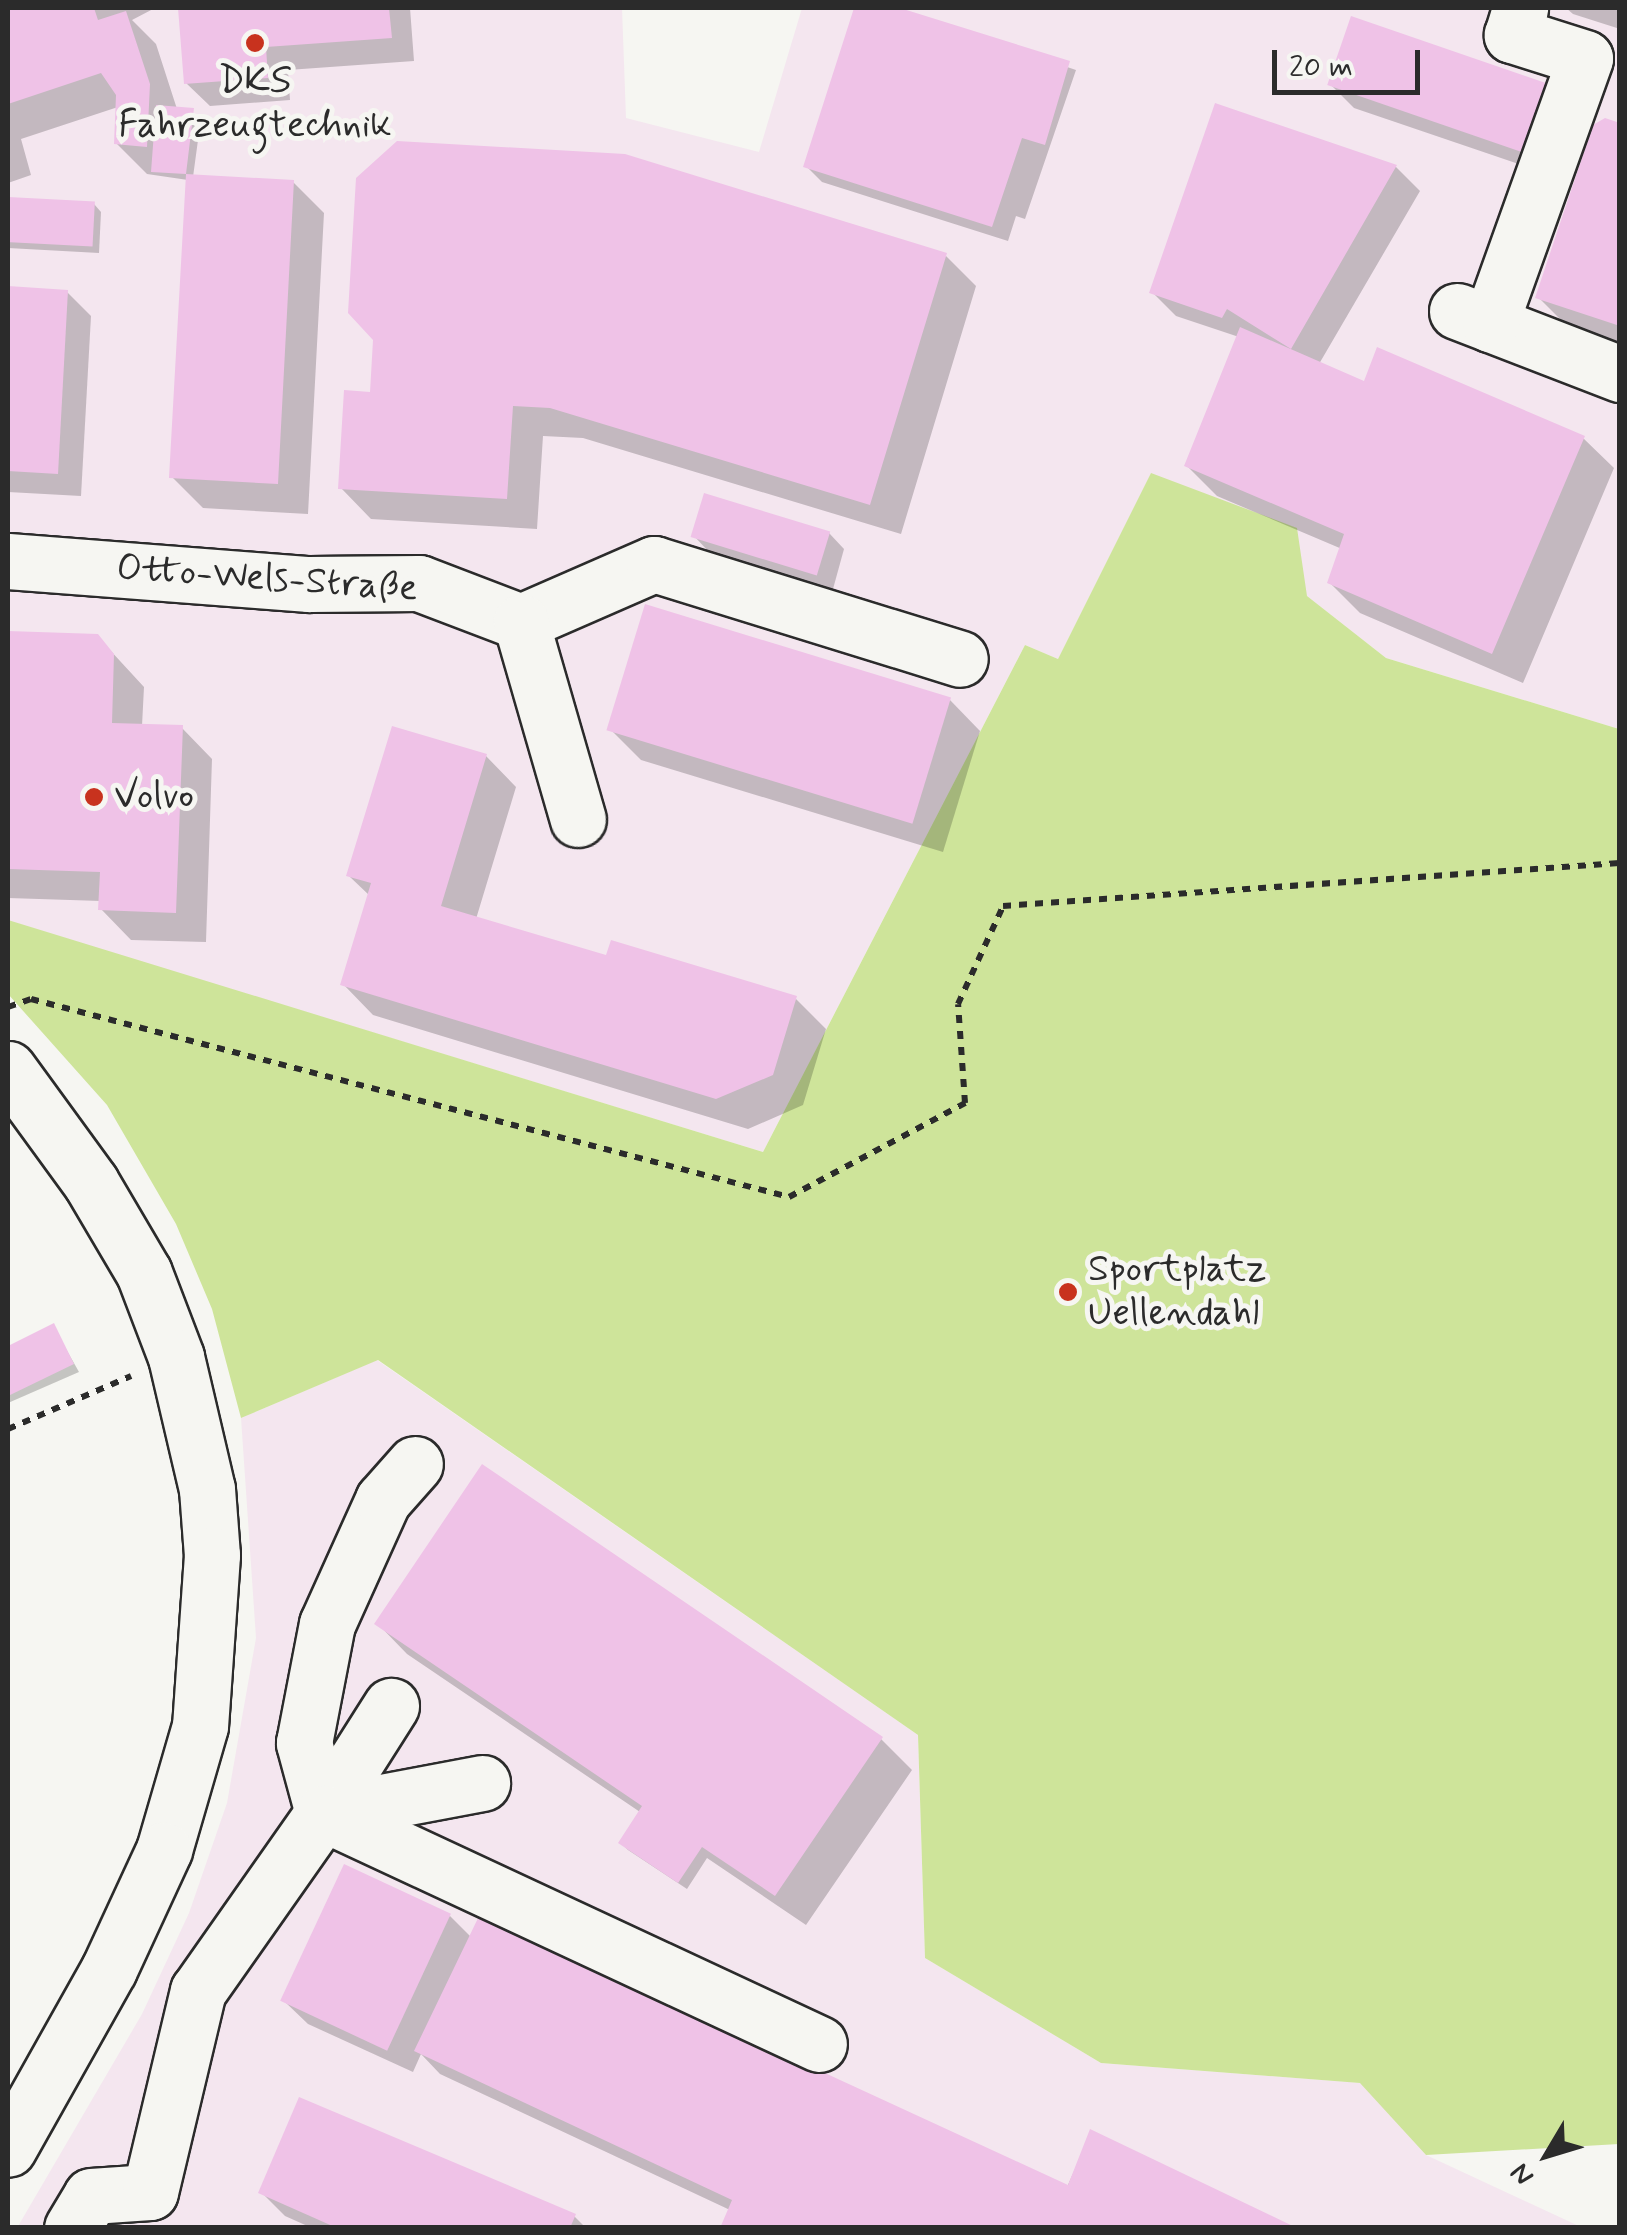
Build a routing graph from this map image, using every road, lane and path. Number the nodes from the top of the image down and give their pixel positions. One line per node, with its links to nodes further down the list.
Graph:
1 (1520, 8): 2 (street)
2 (1602, 66): 3 (street)
3 (1620, 374)
4 (8, 561): 5 (street, Otto-Wels-Straße)
5 (521, 622): 6 (street); 7 (street)
6 (960, 660)
7 (578, 818)
8 (1620, 863): 9 (path)
9 (8, 1007)
10 (8, 1068): 11 (street)
11 (176, 1357): 12 (path); 18 (street)
12 (8, 1429)
13 (415, 1464): 16 (street)
14 (391, 1706): 16 (street)
15 (482, 1783): 16 (street)
16 (323, 1813): 17 (street); 19 (street)
17 (819, 2044)
18 (8, 2148)
19 (72, 2228)

